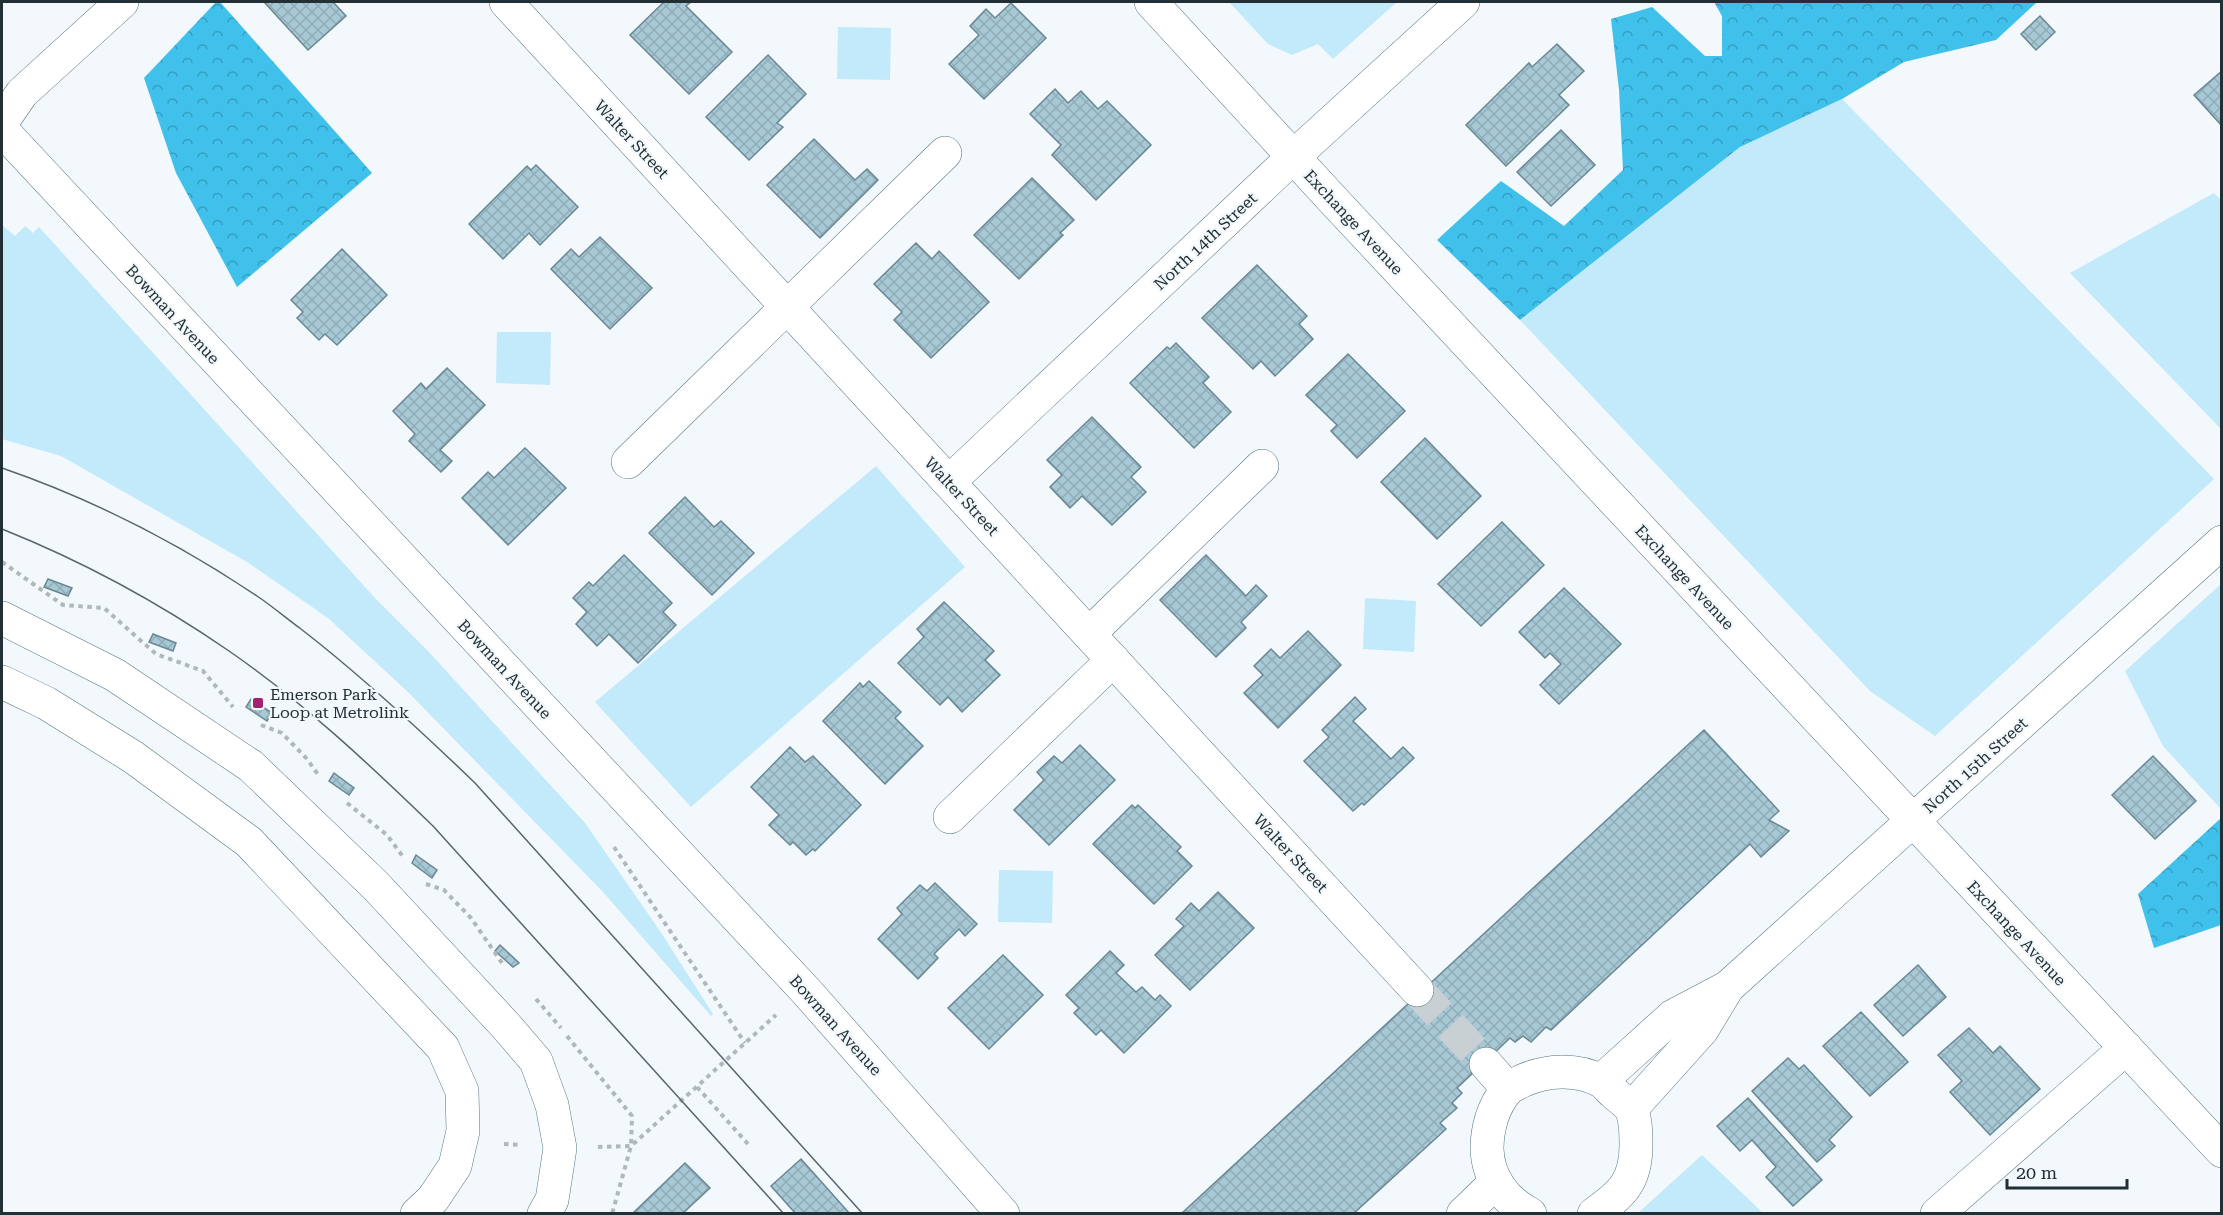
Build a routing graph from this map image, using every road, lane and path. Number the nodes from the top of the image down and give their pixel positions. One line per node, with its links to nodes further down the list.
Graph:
1 (122, 2): 5 (street)
2 (506, 2): 9 (street, Walter Street)
3 (1151, 2): 8 (street, Exchange Avenue)
4 (1463, 2): 8 (street, North 14th Street)
5 (2, 122)
6 (2, 130): 41 (street, Bowman Avenue)
7 (945, 153): 9 (street)
8 (1293, 157): 12 (street, North 14th Street); 19 (street, Exchange Avenue)
9 (787, 307): 10 (street); 12 (street, Walter Street)
10 (628, 462)
11 (1262, 466): 15 (street)
12 (949, 482): 15 (street, Walter Street)
13 (2222, 542): 19 (street, North 15th Street)
14 (2, 618): 34 (street)
15 (1089, 634): 16 (street, Walter Street)
16 (1113, 660): 18 (street); 22 (street, Walter Street)
17 (2, 682): 38 (street)
18 (950, 817)
19 (1913, 822): 21 (street, North 15th Street); 25 (street, Exchange Avenue)
20 (614, 847): 24 (path)
21 (1728, 987): 27 (street, North 15th Street); 30 (street, North 15th Street)
22 (1417, 990)
23 (780, 1011): 24 (path)
24 (745, 1043): 28 (path)
25 (2126, 1048): 35 (street, Exchange Avenue); 44 (street)
26 (1486, 1065): 29 (street)
27 (1601, 1081): 29 (street); 30 (street)
28 (698, 1087): 32 (path); 33 (path)
29 (1508, 1089): 36 (street)
30 (1631, 1109): 43 (street)
31 (504, 1144): 34 (path)
32 (748, 1144)
33 (631, 1146): 34 (path); 40 (path)
34 (560, 1148): 39 (street)
35 (2222, 1151)
36 (1496, 1182): 37 (street); 42 (street)
37 (1519, 1211)
38 (417, 1214)
39 (544, 1214)
40 (612, 1214)
41 (1003, 1214)
42 (1463, 1214)
43 (1594, 1214)
44 (1937, 1214)

